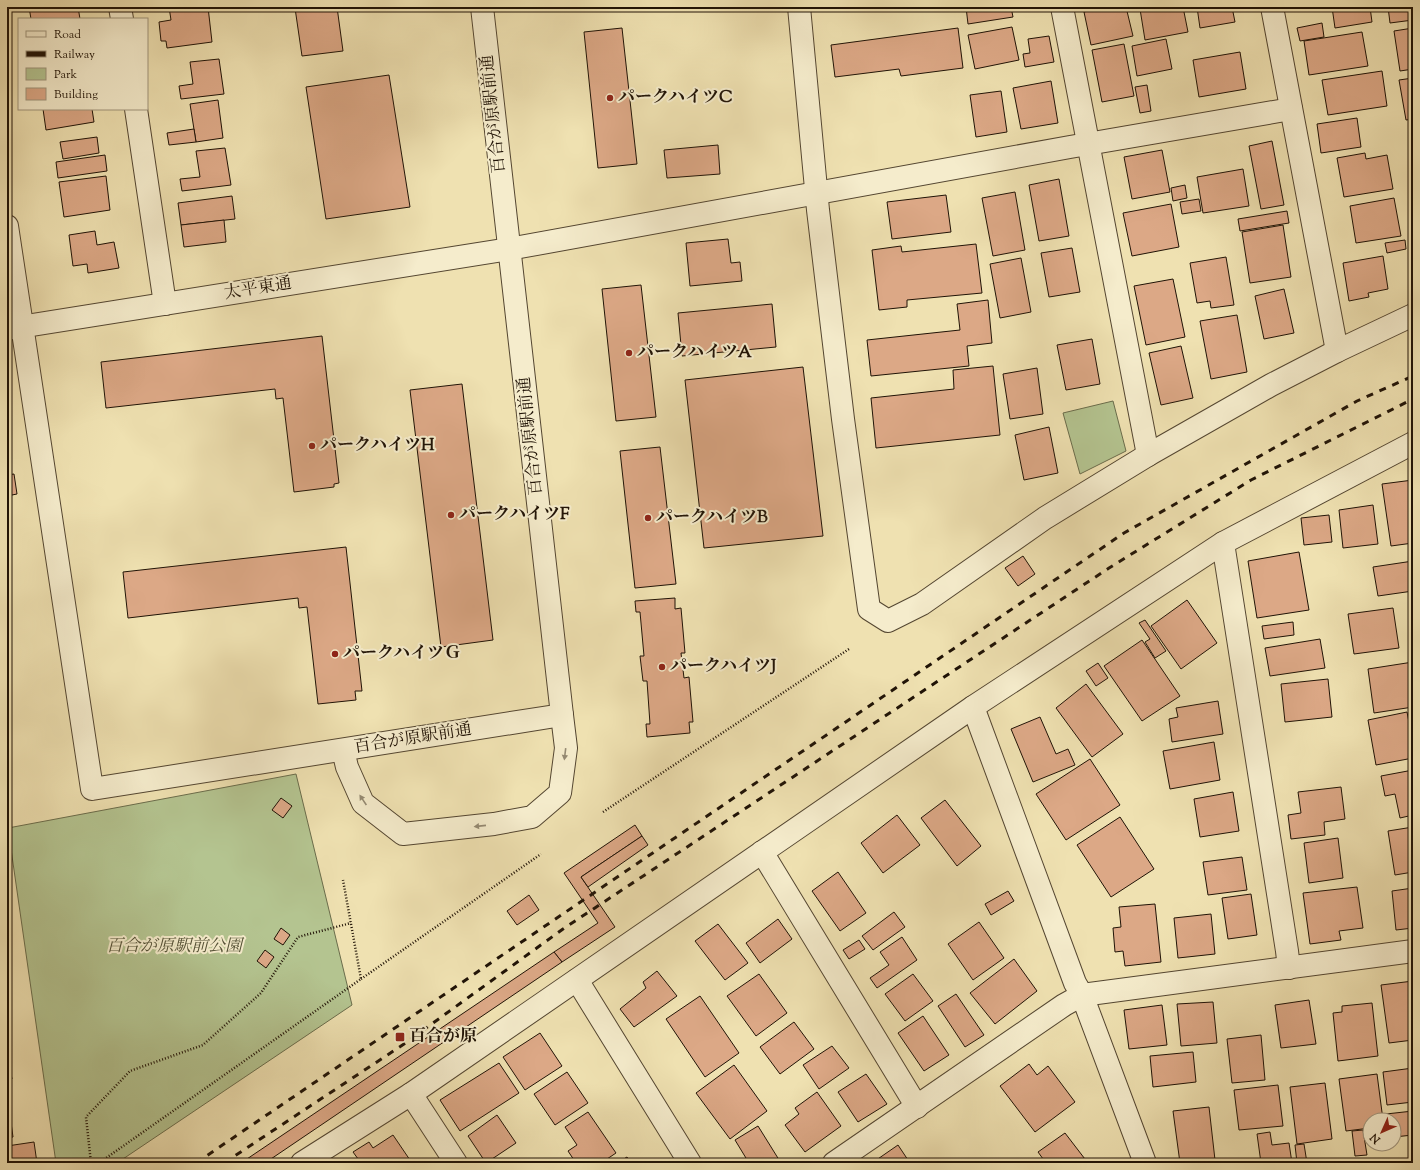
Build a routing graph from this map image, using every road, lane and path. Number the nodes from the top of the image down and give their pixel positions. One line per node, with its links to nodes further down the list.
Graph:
1 (120, 7): 6 (street)
2 (482, 7): 12 (street, 百合が原駅前通)
3 (799, 7): 10 (street)
4 (1062, 7): 9 (street)
5 (1272, 7): 7 (street)
6 (122, 18)
7 (1292, 109): 9 (street, 太平東通); 16 (street)
8 (136, 110): 13 (street)
9 (1088, 144): 10 (street, 太平東通); 18 (street)
10 (816, 193): 12 (street, 太平東通); 18 (street)
11 (7, 226): 15 (street)
12 (509, 249): 13 (street, 太平東通); 22 (street, 百合が原駅前通)
13 (165, 304): 15 (street, 太平東通)
14 (1413, 315): 16 (street)
15 (15, 328): 23 (street, 百合が原駅前通)
16 (1337, 351): 18 (street)
17 (1413, 443): 19 (street)
18 (1148, 455)
19 (1223, 543): 21 (street); 30 (street)
20 (849, 649): 24 (path)
21 (973, 707): 25 (street); 33 (street)
22 (562, 715): 23 (street, 百合が原駅前通); 23 (street, one-way to 23)
23 (343, 750)
24 (603, 812)
25 (762, 852): 32 (street); 35 (street)
26 (541, 854): 31 (path)
27 (343, 880): 28 (path)
28 (351, 923): 31 (path); 36 (path)
29 (1413, 951): 30 (street)
30 (1289, 968): 33 (street)
31 (361, 979): 37 (path)
32 (577, 980): 34 (street); 40 (street)
33 (1082, 995): 35 (street); 42 (street)
34 (411, 1094): 38 (street); 39 (street)
35 (917, 1107): 41 (street)
36 (91, 1163)
37 (99, 1163)
38 (302, 1163)
39 (456, 1163)
40 (690, 1163)
41 (834, 1163)
42 (1146, 1163)

